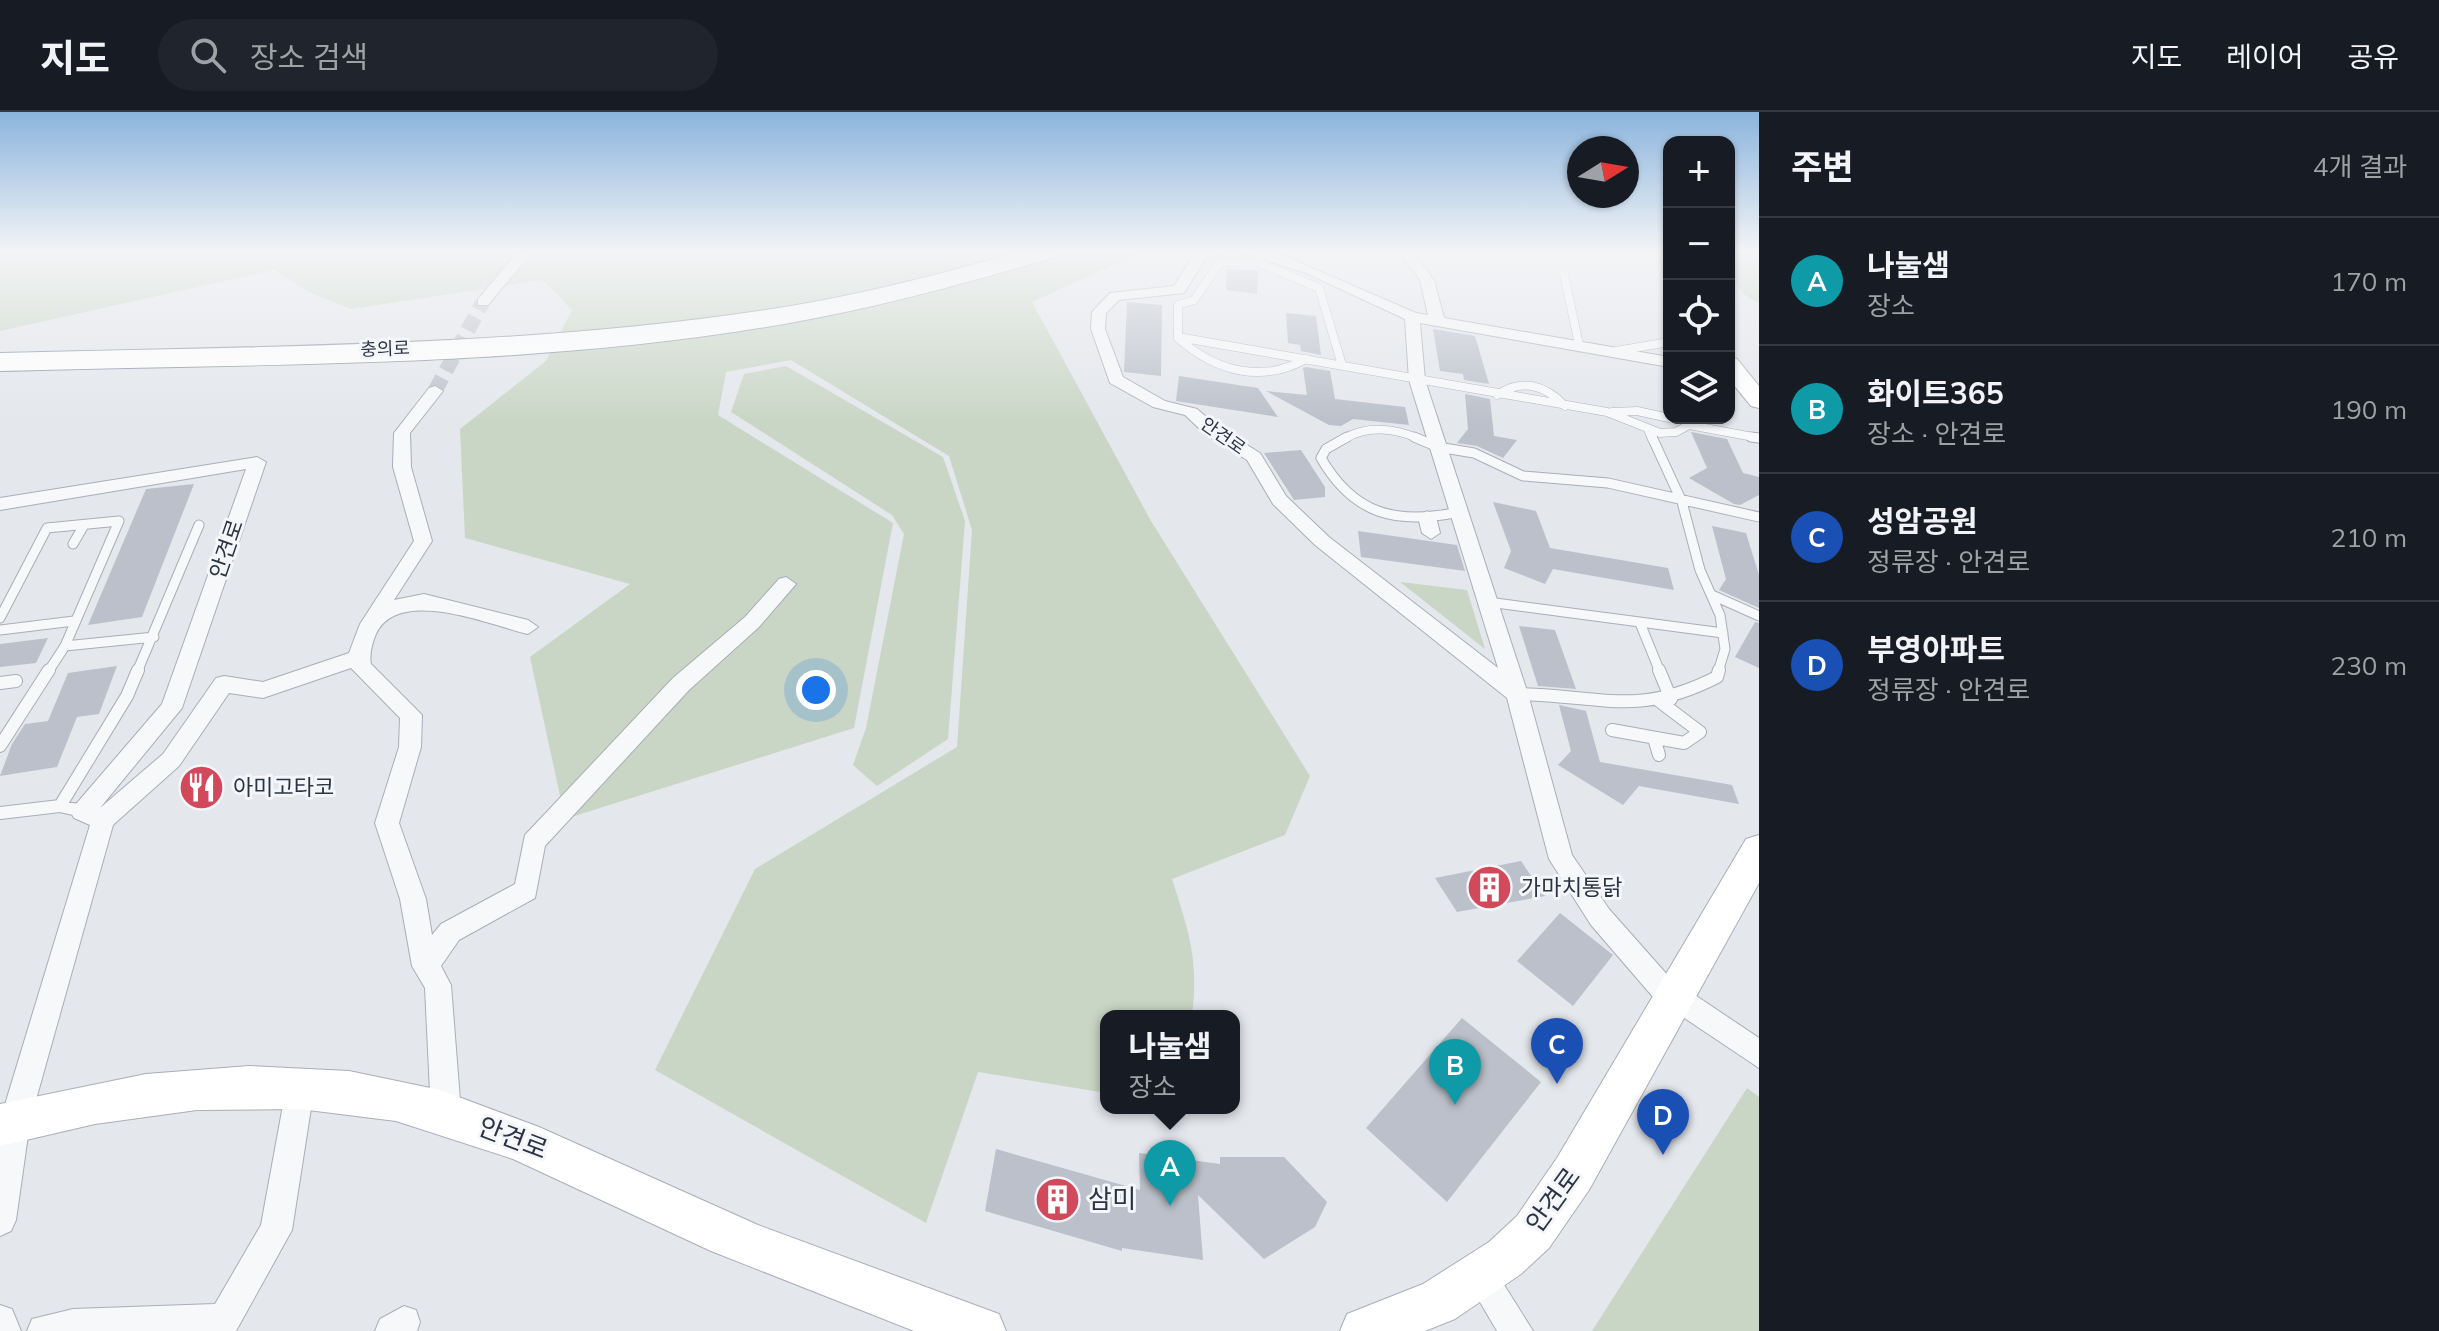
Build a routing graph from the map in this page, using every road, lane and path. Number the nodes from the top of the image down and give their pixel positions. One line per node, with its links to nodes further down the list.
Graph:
1 (737, 308): 15 (highway, 충의로)
2 (822, 308): 18 (highway, 충의로)
3 (1103, 308): 56 (street, 안견로)
4 (1178, 308): 11 (lane)
5 (1325, 308): 19 (lane)
6 (1392, 308): 9 (street)
7 (1434, 308): 10 (street)
8 (1571, 308): 13 (lane)
9 (1412, 317): 10 (street); 21 (street)
10 (1437, 321): 13 (street)
11 (1178, 337): 16 (lane); 16 (lane)
12 (1663, 343): 14 (lane)
13 (1579, 345): 14 (street)
14 (1616, 351): 17 (street)
15 (0, 352)
16 (1306, 359): 19 (lane)
17 (1663, 361)
18 (0, 362)
19 (1342, 365): 21 (lane)
20 (1740, 375): 24 (main road)
21 (1417, 380): 23 (lane); 32 (street)
22 (435, 391): 46 (street)
23 (1497, 395): 25 (lane); 25 (lane)
24 (1759, 401)
25 (1565, 406): 26 (lane)
26 (1607, 412): 27 (lane); 30 (lane)
27 (1663, 417)
28 (1686, 424): 29 (lane)
29 (1689, 425): 30 (lane); 31 (lane)
30 (1648, 429): 33 (lane)
31 (1759, 438)
32 (1438, 447): 33 (lane); 35 (street); 35 (lane)
33 (1682, 502): 36 (lane); 41 (lane)
34 (0, 504): 62 (street, 안견로)
35 (1459, 512): 42 (street)
36 (1759, 517)
37 (84, 525): 39 (lane); 44 (lane); 45 (lane)
38 (199, 525): 51 (lane)
39 (73, 544)
40 (786, 584): 65 (street)
41 (1712, 595): 43 (lane); 50 (lane)
42 (1488, 602): 47 (lane); 56 (street)
43 (1759, 616)
44 (0, 618)
45 (74, 621): 49 (lane); 52 (lane)
46 (371, 621): 48 (street); 53 (street)
47 (1640, 623): 50 (lane); 57 (lane)
48 (528, 627)
49 (0, 630)
50 (1723, 633): 57 (lane)
51 (154, 637): 52 (lane); 62 (lane)
52 (65, 646): 60 (lane)
53 (359, 658): 62 (street); 65 (street)
54 (16, 681): 55 (lane)
55 (0, 683)
56 (1517, 694): 57 (lane); 66 (street)
57 (1665, 700): 59 (lane)
58 (1612, 730): 59 (lane)
59 (1654, 738): 61 (lane)
60 (0, 746)
61 (1659, 755)
62 (82, 812): 63 (lane); 70 (street, 안견로)
63 (0, 813)
64 (1759, 850): 66 (main road, 안견로)
65 (425, 966): 69 (street)
66 (1675, 999): 67 (street); 72 (main road, 안견로)
67 (1759, 1054)
68 (300, 1089): 69 (main road, 안견로); 70 (main road, 안견로); 74 (street)
69 (446, 1113): 77 (main road, 안견로)
70 (7, 1123): 71 (street)
71 (0, 1220)
72 (1480, 1275): 78 (main road, 안견로); 79 (street)
73 (0, 1321): 75 (street)
74 (221, 1326): 76 (street)
75 (4, 1331)
76 (44, 1331)
77 (982, 1331)
78 (1364, 1331)
79 (1516, 1331)

